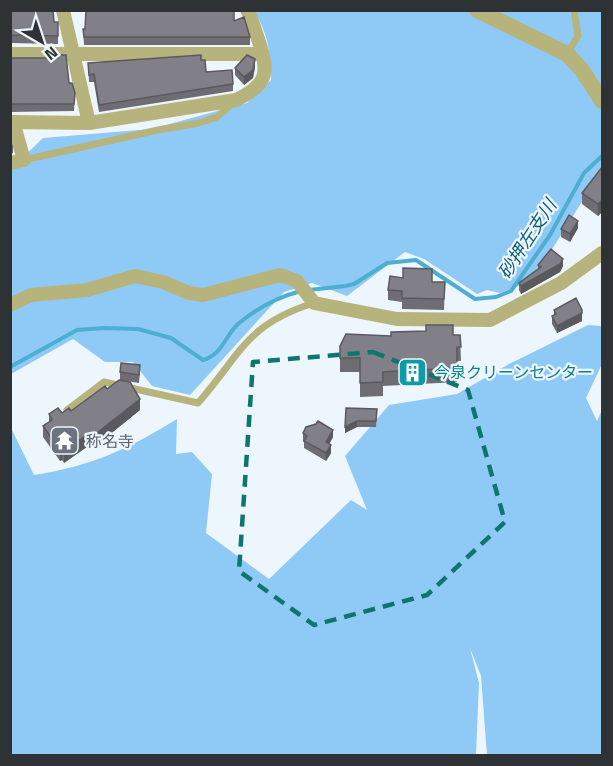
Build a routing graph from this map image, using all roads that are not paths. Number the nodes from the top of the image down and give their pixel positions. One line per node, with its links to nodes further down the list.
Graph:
1 (63, 10): 8 (street)
2 (247, 10): 6 (street)
3 (477, 10): 7 (street)
4 (574, 10): 7 (lane)
5 (10, 54): 8 (street)
6 (263, 54): 8 (street); 9 (street)
7 (567, 54): 10 (street)
8 (72, 56): 12 (street)
9 (236, 99): 12 (street); 13 (lane)
10 (603, 101)
11 (11, 122): 12 (street); 13 (street)
12 (89, 123)
13 (17, 162)
14 (603, 252): 15 (street)
15 (314, 303): 16 (street); 17 (lane)
16 (10, 305)
17 (67, 410)

